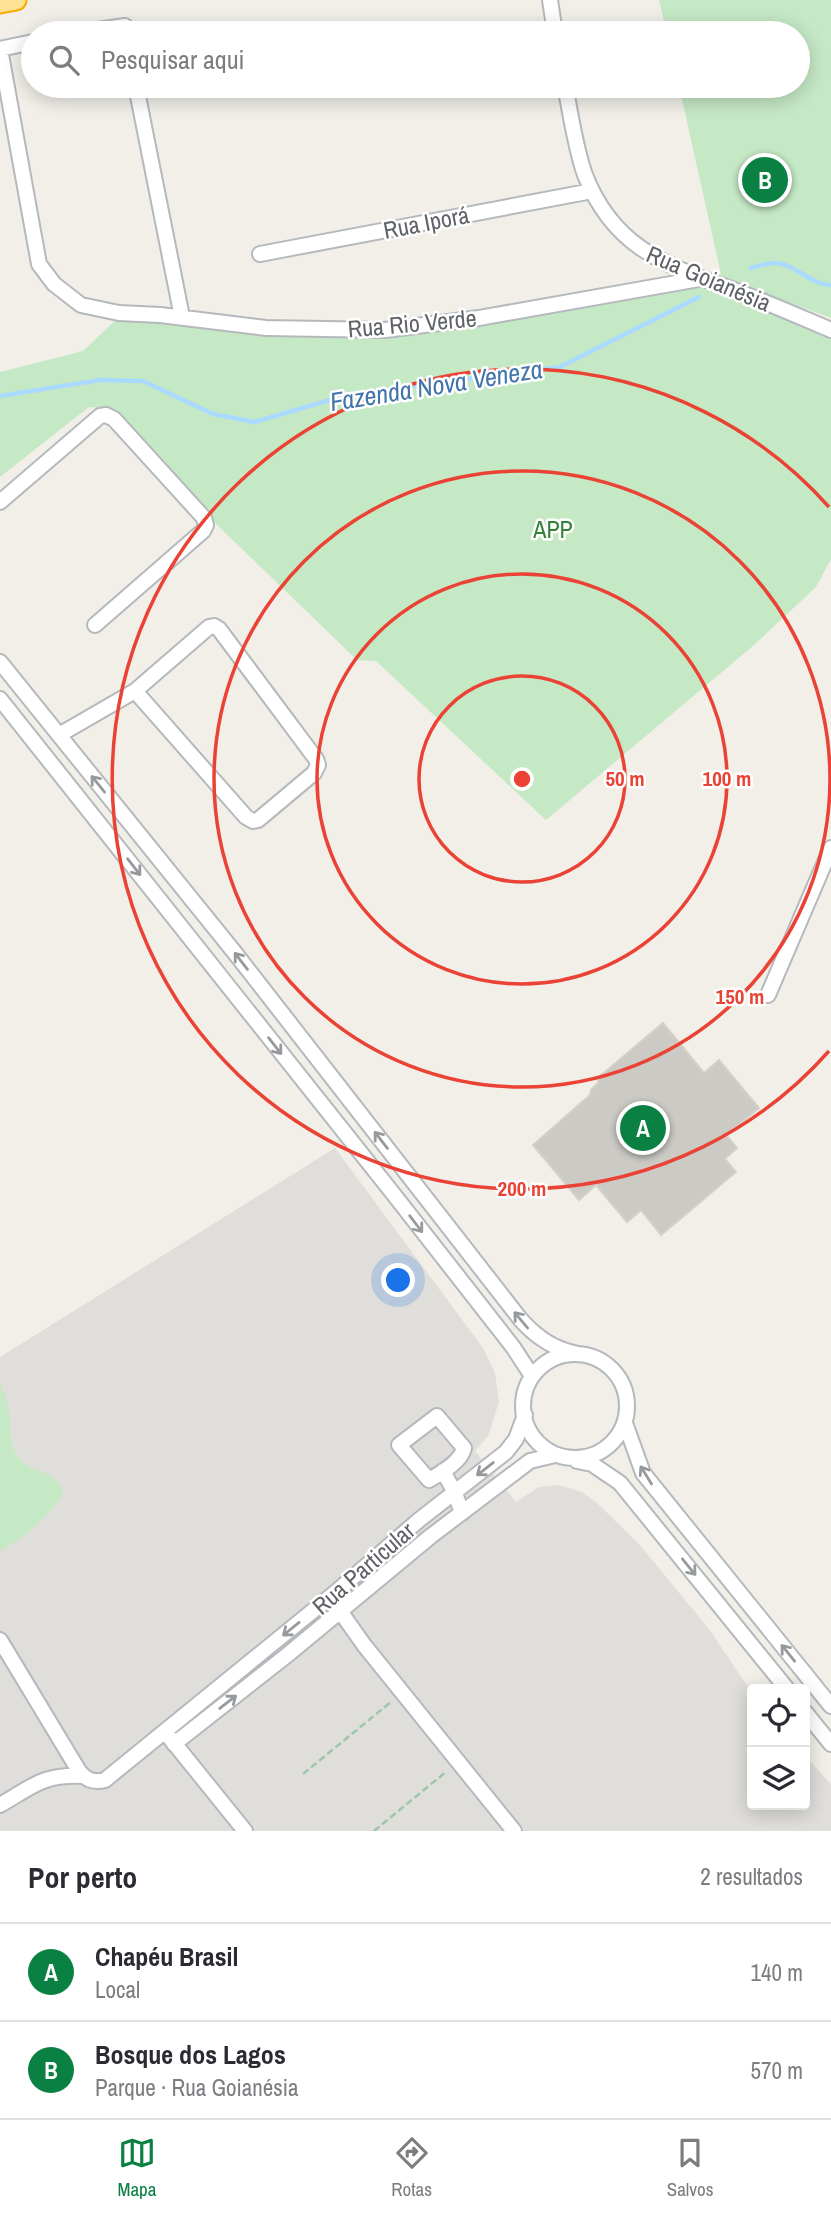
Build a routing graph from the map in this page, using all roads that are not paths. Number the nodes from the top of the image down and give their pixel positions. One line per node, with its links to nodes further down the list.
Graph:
1 (16, 0): 3 (highway)
2 (550, 0): 4 (street)
3 (0, 3)
4 (553, 21)
5 (21, 45): 6 (street)
6 (0, 49): 12 (street, Rua Rio Verde)
7 (138, 98): 12 (street)
8 (568, 98): 9 (street, Rua Goianésia)
9 (592, 191): 10 (street, Rua Iporá); 11 (street, Rua Goianésia)
10 (260, 254)
11 (699, 279): 12 (street, Rua Rio Verde); 13 (street, Rua Goianésia)
12 (182, 317)
13 (831, 330)
14 (0, 502): 15 (street)
15 (95, 625)
16 (0, 662): 19 (street)
17 (135, 691): 17 (street); 19 (street)
18 (0, 699): 23 (street, one-way to 23)
19 (59, 735): 22 (street, one-way to 19)
20 (831, 848): 21 (street)
21 (768, 995)
22 (578, 1354): 23 (street); 25 (street)
23 (532, 1376): 24 (street)
24 (525, 1415): 26 (street); 28 (street, Rua Particular, one-way to 28)
25 (625, 1423): 26 (street); 35 (street, one-way to 25)
26 (562, 1457): 29 (street, Rua Particular); 34 (street, one-way to 34)
27 (443, 1471): 27 (street); 28 (street)
28 (455, 1493): 29 (street); 30 (street, Rua Particular)
29 (462, 1513): 31 (street, Rua Particular)
30 (419, 1520): 31 (street); 36 (street, Rua Particular, one-way to 36)
31 (431, 1536): 32 (street, Rua Particular)
32 (340, 1611): 38 (street, Rua Particular, one-way to 32); 45 (street)
33 (0, 1640): 42 (street)
34 (783, 1684)
35 (831, 1706)
36 (189, 1712): 38 (street); 39 (street, Rua Particular)
37 (810, 1718): 41 (street)
38 (199, 1724): 40 (street, Rua Particular)
39 (164, 1732): 40 (street); 42 (street, Rua Particular)
40 (174, 1744): 44 (street)
41 (831, 1744)
42 (83, 1776): 43 (street, Rua Particular)
43 (0, 1805)
44 (245, 1831)
45 (514, 1831)

